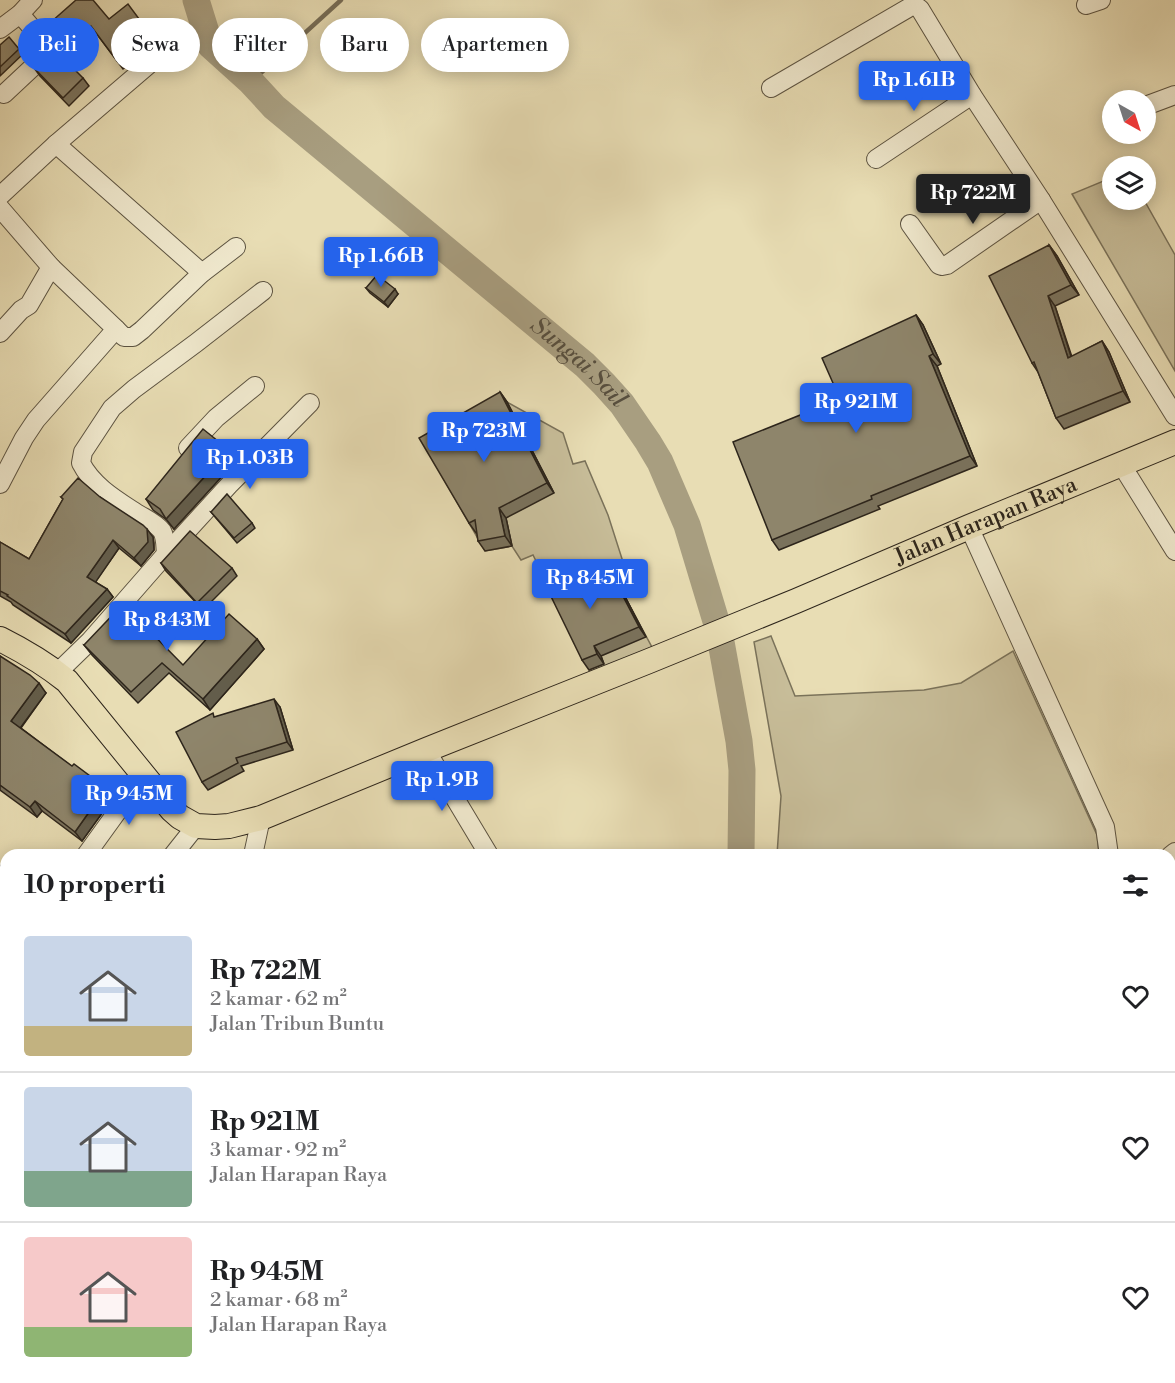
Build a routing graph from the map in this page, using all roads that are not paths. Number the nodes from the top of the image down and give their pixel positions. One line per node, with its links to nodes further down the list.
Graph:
1 (33, 0): 2 (street)
2 (20, 14): 3 (street); 6 (street)
3 (0, 29)
4 (140, 72): 10 (street)
5 (771, 88): 7 (street)
6 (4, 94)
7 (972, 95): 11 (street); 13 (street)
8 (1175, 95): 9 (street)
9 (1156, 102)
10 (56, 144): 12 (street); 18 (street)
11 (876, 159)
12 (0, 196)
13 (1041, 200): 15 (street); 24 (street)
14 (0, 208): 17 (street)
15 (910, 224)
16 (236, 247): 18 (street)
17 (51, 267): 20 (street); 21 (street)
18 (202, 273): 20 (street)
19 (263, 291): 30 (street)
20 (116, 329): 28 (street)
21 (0, 333)
22 (255, 386): 26 (street)
23 (310, 403): 33 (street)
24 (1175, 416)
25 (1175, 442): 27 (main road, Jalan Harapan Raya)
26 (177, 463)
27 (1121, 464): 31 (main road, Jalan Harapan Raya); 32 (street)
28 (0, 484)
29 (150, 496): 30 (street)
30 (136, 513): 33 (street)
31 (969, 527): 36 (main road, Jalan Harapan Raya); 44 (street)
32 (1175, 551)
33 (166, 554): 35 (street)
34 (0, 639): 35 (main road)
35 (57, 673): 37 (main road)
36 (426, 750): 38 (main road); 43 (street)
37 (143, 776): 39 (main road); 40 (street)
38 (261, 818): 39 (main road); 42 (street)
39 (196, 826): 41 (street)
40 (90, 849)
41 (178, 849)
42 (254, 849)
43 (485, 849)
44 (1108, 849)

